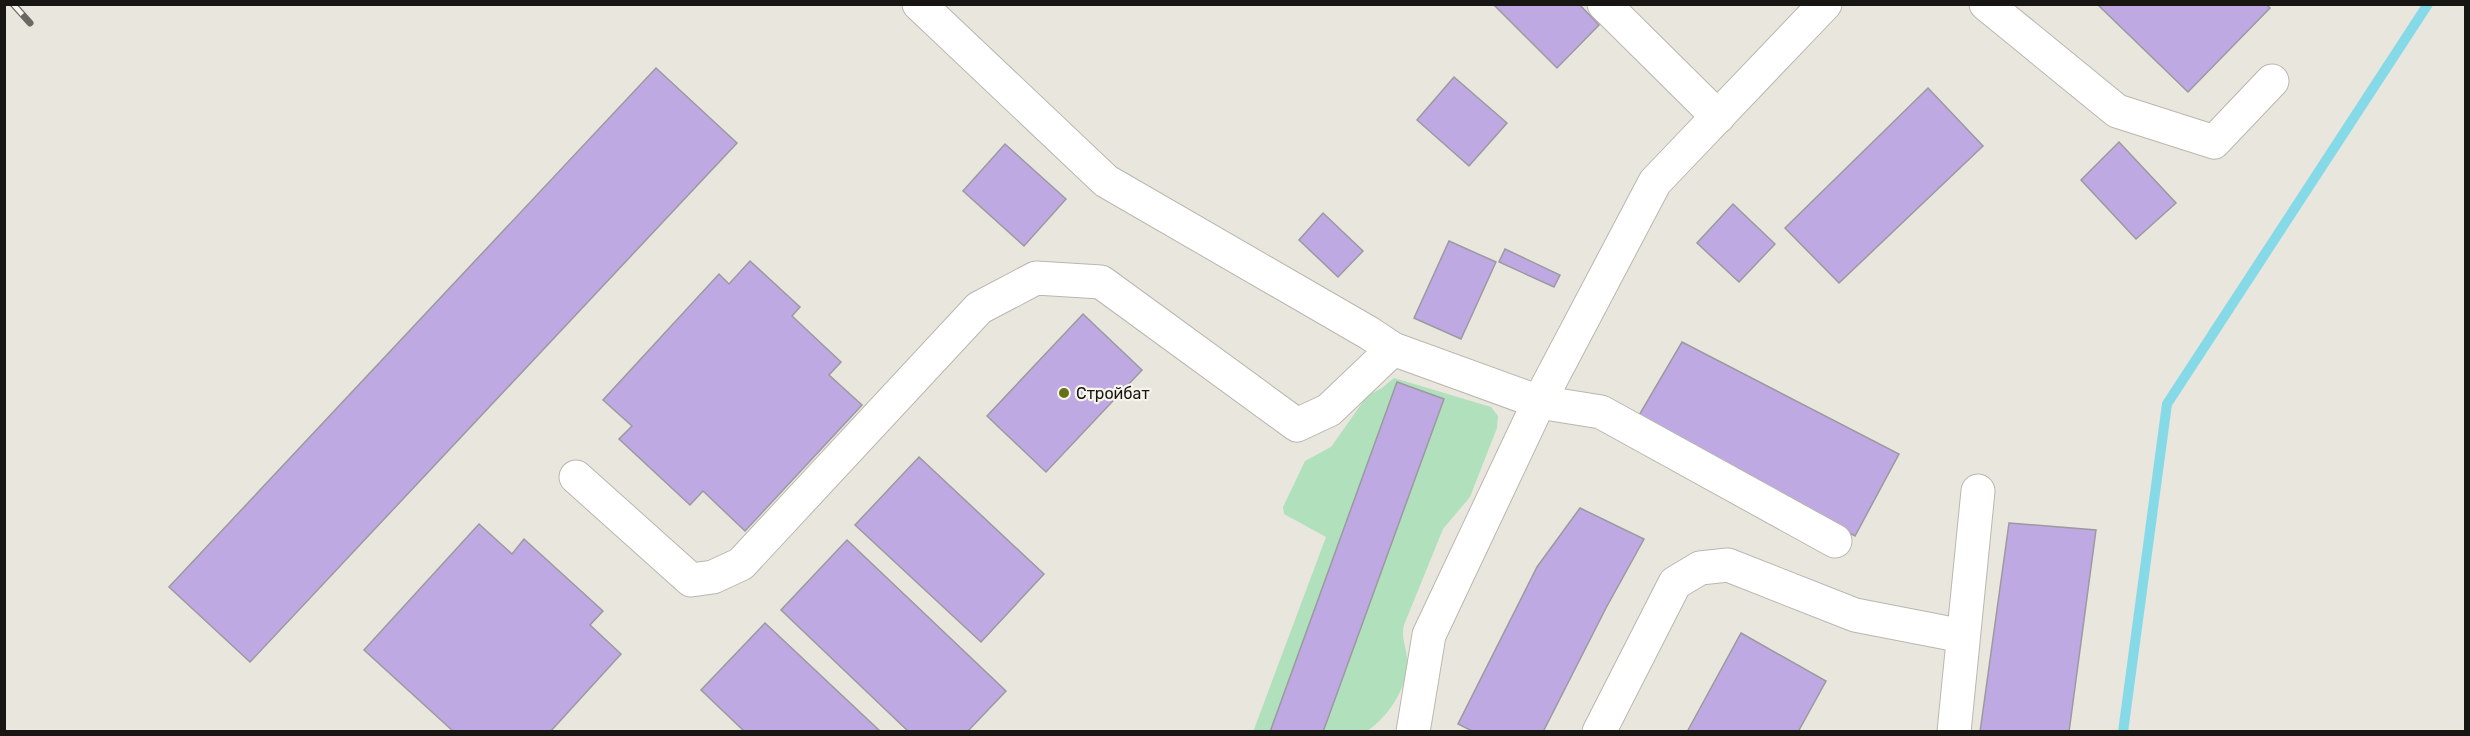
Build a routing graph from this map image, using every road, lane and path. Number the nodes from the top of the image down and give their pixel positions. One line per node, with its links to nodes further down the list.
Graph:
1 (919, 4): 7 (lane)
2 (1604, 4): 6 (lane)
3 (1825, 4): 6 (lane)
4 (1991, 5): 5 (lane)
5 (2272, 81)
6 (1718, 117): 8 (lane)
7 (1393, 349): 8 (lane); 9 (lane)
8 (1539, 402): 11 (lane); 13 (lane)
9 (576, 477)
10 (1978, 491): 12 (lane)
11 (1834, 541)
12 (1963, 636): 14 (lane); 15 (lane)
13 (1413, 732)
14 (1599, 732)
15 (1954, 732)

